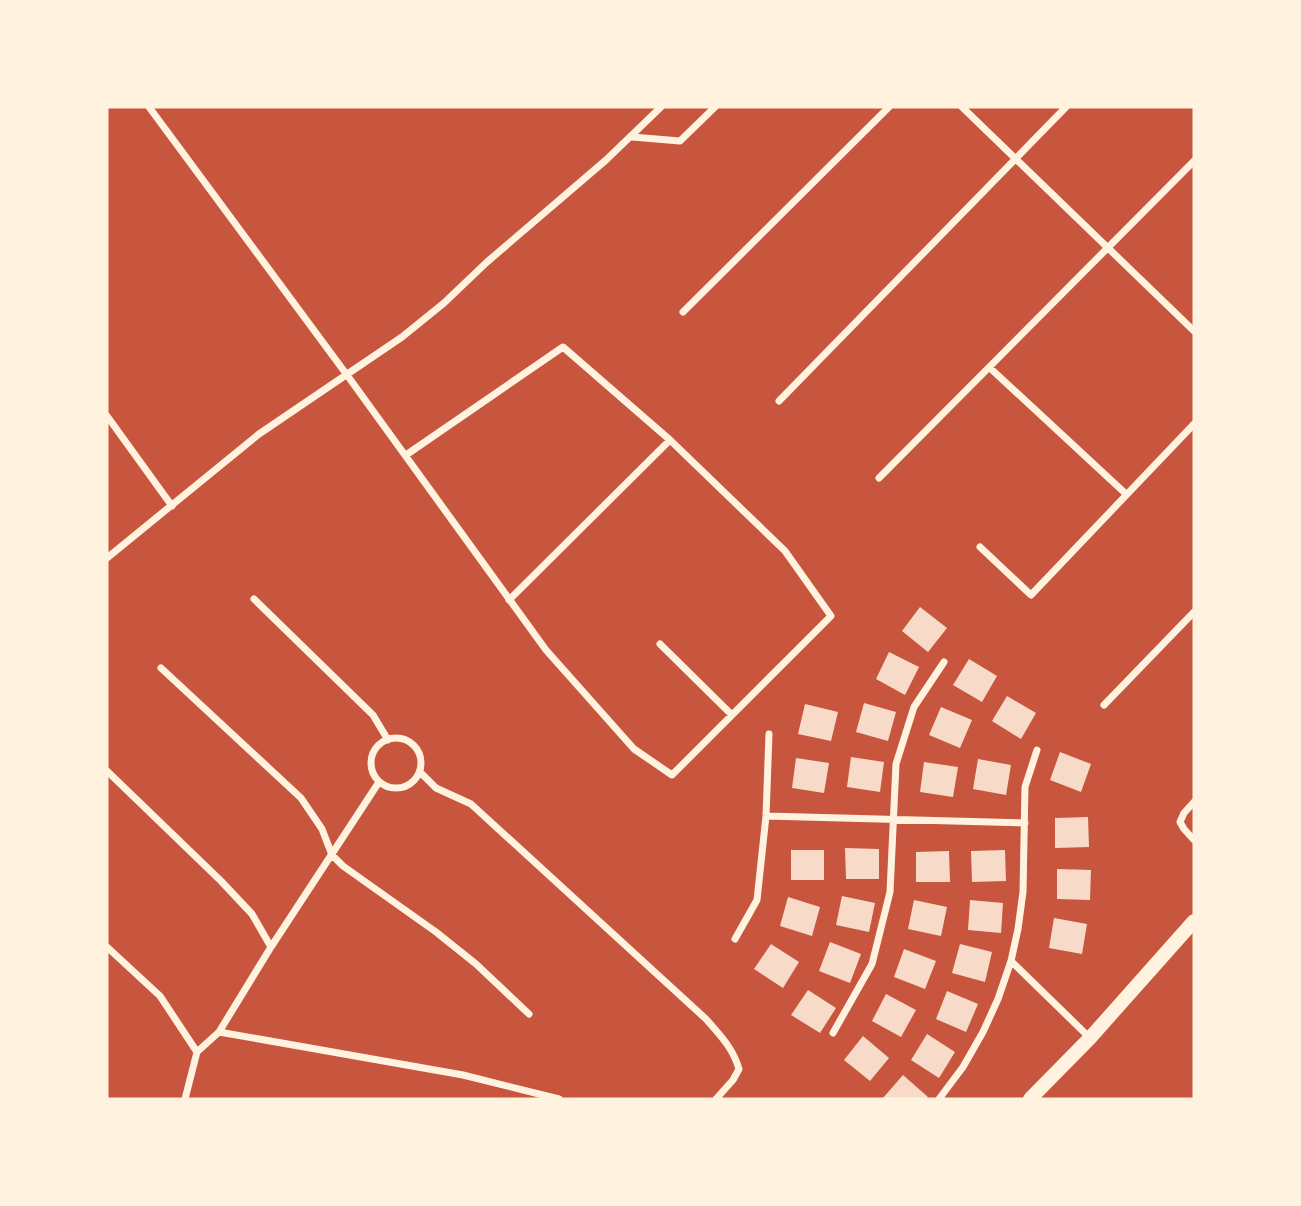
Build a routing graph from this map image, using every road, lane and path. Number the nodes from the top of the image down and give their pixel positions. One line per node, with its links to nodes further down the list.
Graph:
1 (149, 107): 14 (street)
2 (661, 107): 7 (street)
3 (715, 107): 7 (street)
4 (888, 107): 11 (street)
5 (962, 107): 8 (street)
6 (1066, 107): 8 (street)
7 (632, 137): 14 (street)
8 (1016, 159): 10 (street); 15 (street)
9 (1194, 161): 10 (street)
10 (1108, 249): 12 (street); 13 (street)
11 (683, 312)
12 (1194, 331)
13 (990, 368): 20 (street); 21 (street)
14 (347, 375): 19 (street); 22 (street)
15 (779, 401)
16 (107, 416): 22 (street)
17 (1194, 424): 21 (street)
18 (670, 440): 19 (street); 26 (street); 32 (street)
19 (406, 455): 26 (street)
20 (879, 478)
21 (1126, 494): 23 (street)
22 (172, 506): 24 (street)
23 (980, 547)
24 (107, 558)
25 (254, 599): 34 (street)
26 (509, 600): 32 (street)
27 (1194, 612): 31 (street)
28 (660, 644): 32 (street)
29 (944, 662): 41 (street)
30 (160, 668): 44 (street)
31 (1104, 705)
32 (732, 715)
33 (769, 734): 40 (street)
34 (388, 740): 37 (street); 38 (street)
35 (1037, 750): 42 (street)
36 (107, 771): 48 (street)
37 (420, 772): 38 (street); 57 (street)
38 (379, 782): 44 (street)
39 (1194, 802): 43 (street)
40 (766, 816): 41 (street); 46 (street)
41 (892, 819): 42 (street); 52 (street)
42 (1025, 823): 49 (street)
43 (1194, 840)
44 (332, 855): 48 (street); 50 (street)
45 (1194, 921): 53 (main road)
46 (735, 939)
47 (107, 947): 54 (street)
48 (271, 947): 51 (street)
49 (1011, 961): 53 (street); 58 (street)
50 (529, 1014)
51 (219, 1032): 54 (street); 56 (street)
52 (833, 1033)
53 (1090, 1038): 59 (main road)
54 (197, 1052): 55 (street)
55 (185, 1099)
56 (559, 1099)
57 (716, 1099)
58 (939, 1099)
59 (1030, 1099)

